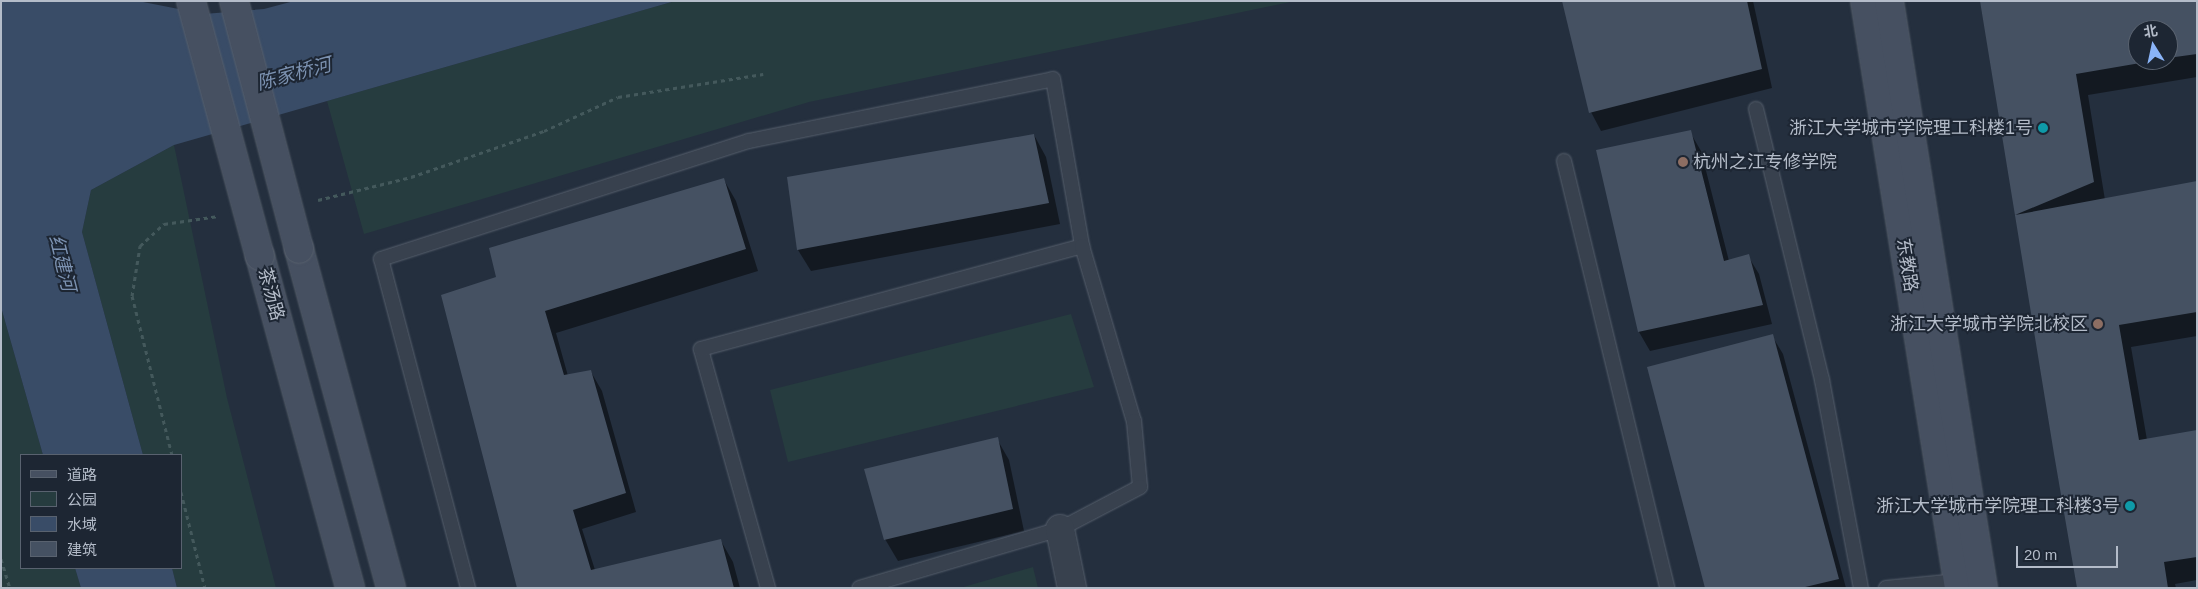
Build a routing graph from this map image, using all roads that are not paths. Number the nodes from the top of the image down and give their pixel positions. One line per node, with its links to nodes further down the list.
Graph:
1 (191, 1): 10 (street, 茶汤路, bridge)
2 (234, 1): 11 (street, bridge)
3 (1864, 1): 9 (street, 东教路)
4 (1889, 1): 9 (street, 东教路)
5 (1756, 109): 17 (lane)
6 (1564, 161): 16 (lane)
7 (1082, 246): 8 (lane); 12 (lane); 13 (lane)
8 (1060, 529): 14 (lane); 15 (street)
9 (1967, 585): 18 (lane)
10 (350, 588)
11 (392, 588)
12 (468, 588)
13 (768, 588)
14 (860, 588)
15 (1072, 588)
16 (1667, 588)
17 (1861, 588)
18 (1886, 588)

